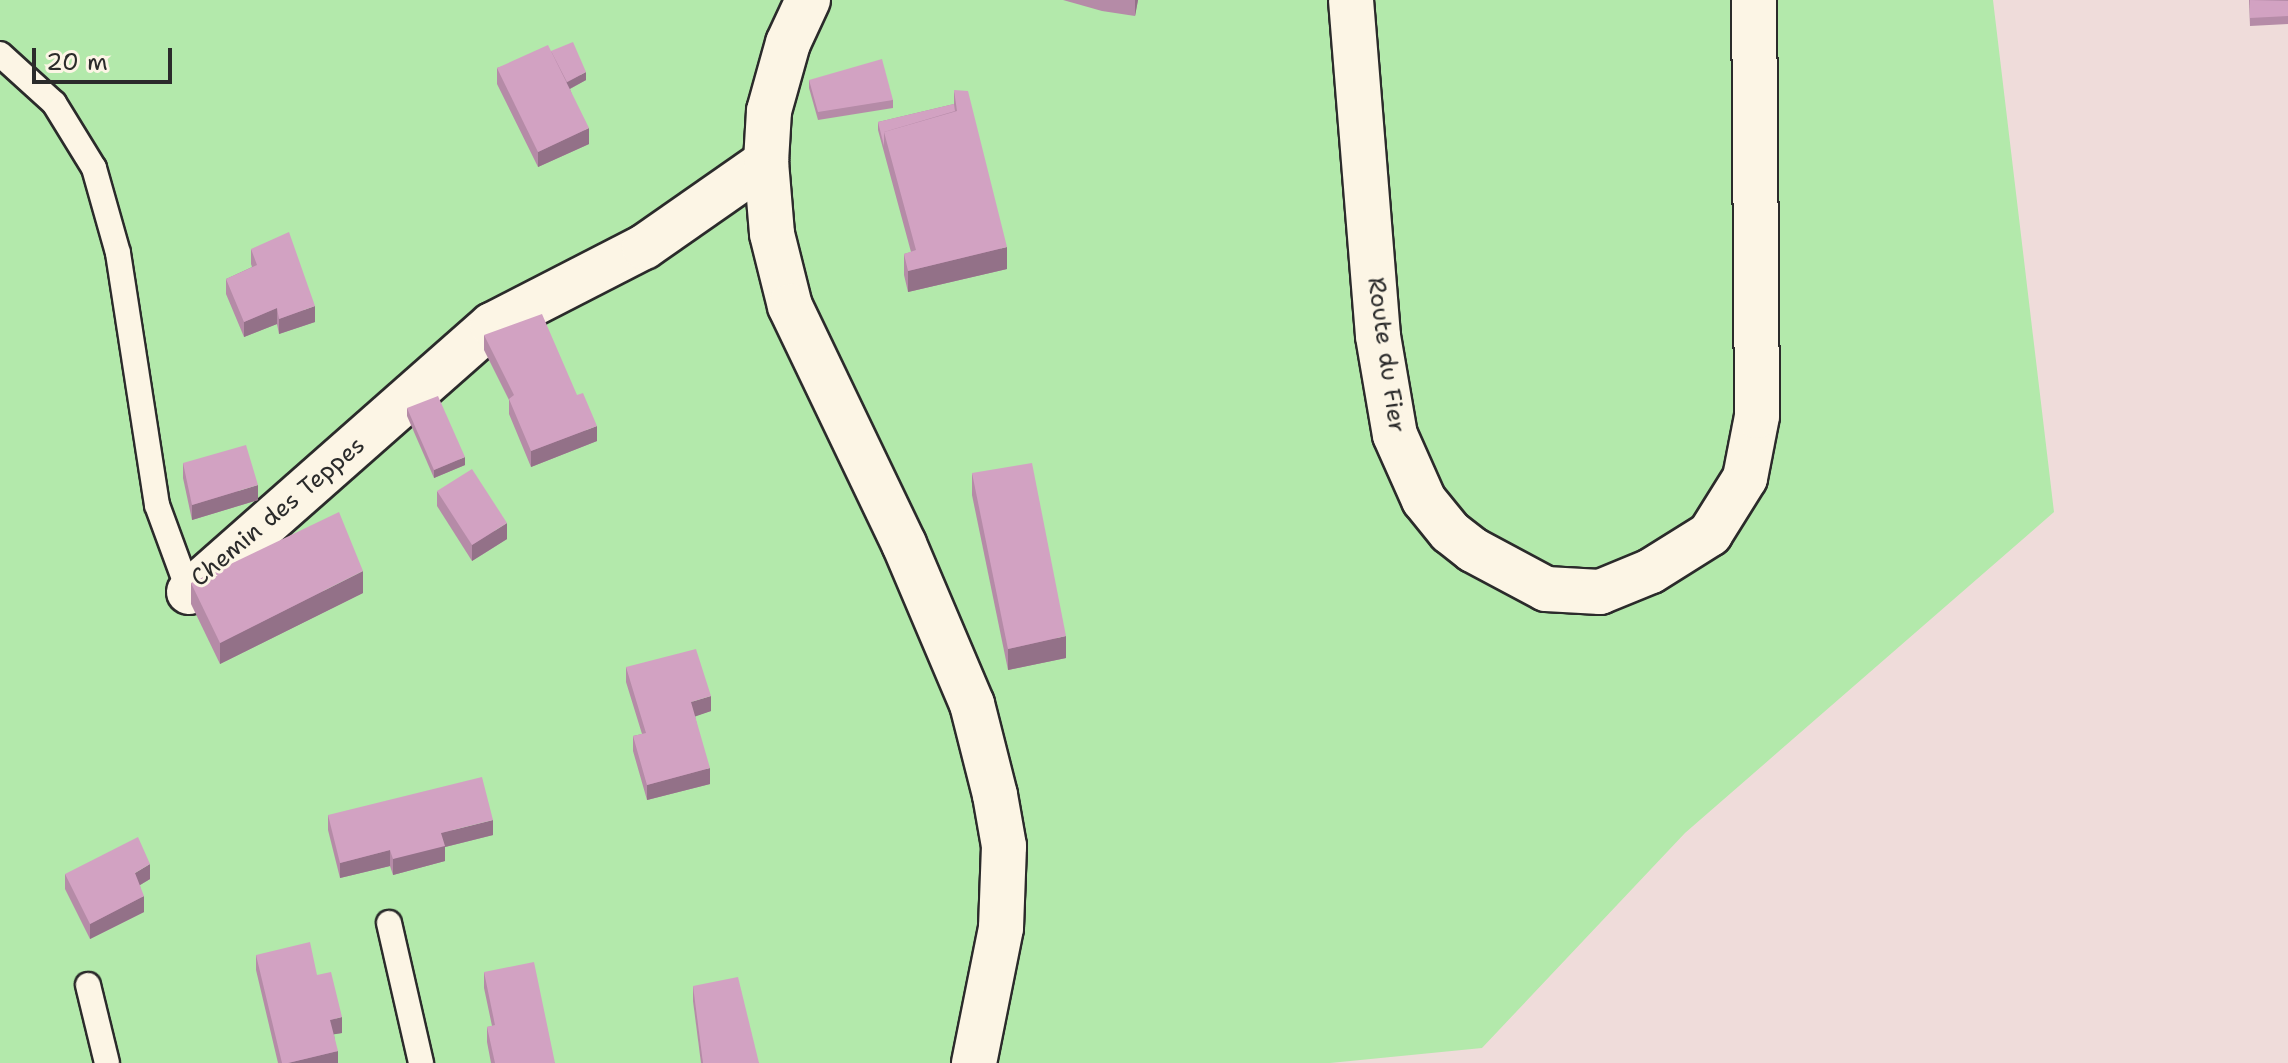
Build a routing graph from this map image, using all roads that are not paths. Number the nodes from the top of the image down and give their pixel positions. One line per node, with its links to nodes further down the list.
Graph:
1 (808, 0): 5 (main road)
2 (1351, 0): 3 (main road, Route du Fier)
3 (1754, 0)
4 (0, 54): 6 (lane, Chemin des Teppes)
5 (766, 162): 6 (main road, Chemin des Teppes); 11 (main road)
6 (189, 592)
7 (389, 923): 10 (lane)
8 (88, 985): 9 (lane)
9 (107, 1063)
10 (421, 1063)
11 (974, 1063)

